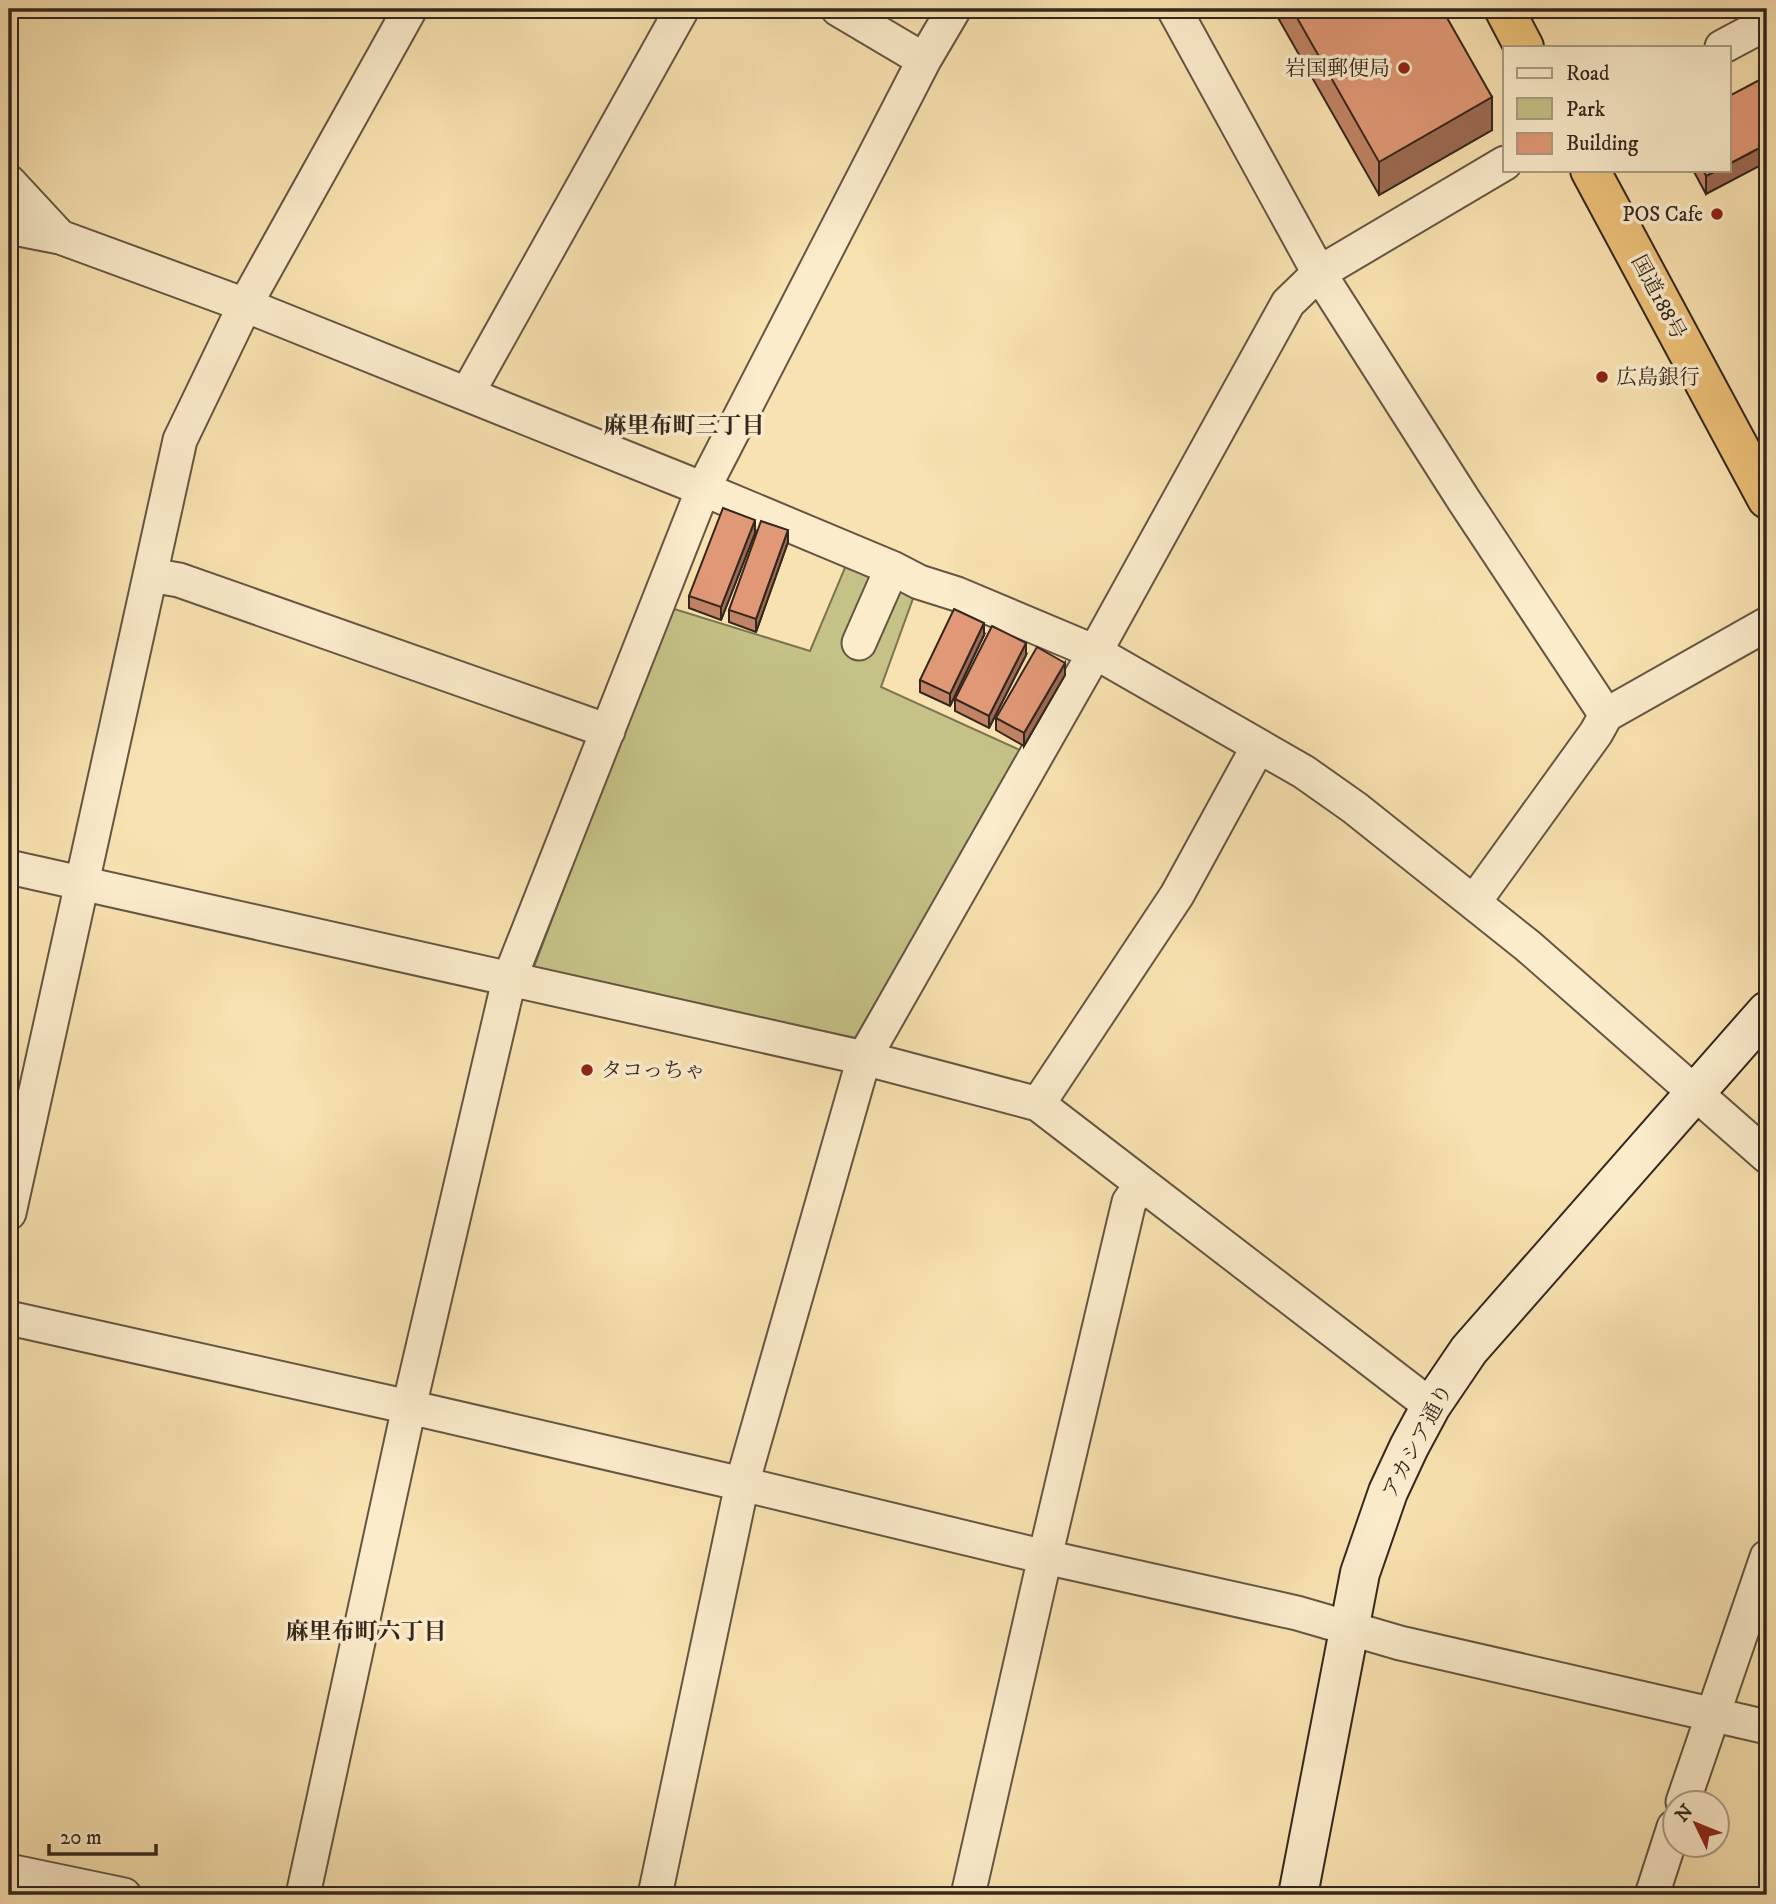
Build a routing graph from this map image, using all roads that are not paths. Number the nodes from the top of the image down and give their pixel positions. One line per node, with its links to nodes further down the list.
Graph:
1 (410, 9): 17 (street)
2 (682, 9): 18 (street)
3 (838, 9): 10 (street)
4 (954, 9): 10 (street)
5 (1174, 9): 16 (street)
6 (1504, 9): 8 (highway)
7 (1767, 23): 9 (street)
8 (1523, 46)
9 (1724, 46)
10 (924, 60): 19 (street)
11 (1503, 164): 16 (street)
12 (1591, 172): 20 (highway, 国道188号)
13 (9, 182): 15 (street)
14 (9, 227): 15 (street)
15 (60, 237): 17 (street)
16 (1319, 273): 25 (street); 26 (street)
17 (245, 305): 18 (street); 22 (street)
18 (467, 394): 19 (street)
19 (703, 489): 21 (street); 27 (street)
20 (1767, 499)
21 (892, 568): 24 (street); 25 (street)
22 (150, 575): 27 (street); 30 (street)
23 (1767, 624): 26 (street)
24 (859, 643)
25 (1095, 652): 28 (street); 34 (street)
26 (1606, 715): 31 (street)
27 (608, 731): 32 (street)
28 (1258, 747): 31 (street); 36 (street)
29 (9, 867): 30 (street)
30 (82, 884): 32 (street); 39 (street)
31 (1474, 902): 35 (street)
32 (509, 980): 34 (street); 42 (street)
33 (1767, 1011): 35 (street, アカシア通り)
34 (864, 1058): 36 (street); 43 (street)
35 (1695, 1093): 37 (street); 41 (street, アカシア通り)
36 (1038, 1104): 38 (street)
37 (1767, 1156)
38 (1142, 1184): 41 (street); 45 (street)
39 (9, 1213)
40 (9, 1318): 42 (street)
41 (1431, 1406): 46 (street, アカシア通り)
42 (409, 1407): 43 (street); 53 (street)
43 (742, 1484): 45 (street); 54 (street)
44 (1767, 1557): 47 (street)
45 (1045, 1558): 46 (street); 55 (street)
46 (1348, 1628): 47 (street); 56 (street, アカシア通り)
47 (1712, 1715): 48 (street); 49 (street)
48 (1767, 1727)
49 (1688, 1788)
50 (1665, 1858): 57 (street)
51 (9, 1871): 52 (street)
52 (124, 1895)
53 (303, 1895)
54 (655, 1895)
55 (968, 1895)
56 (1298, 1895)
57 (1652, 1895)

